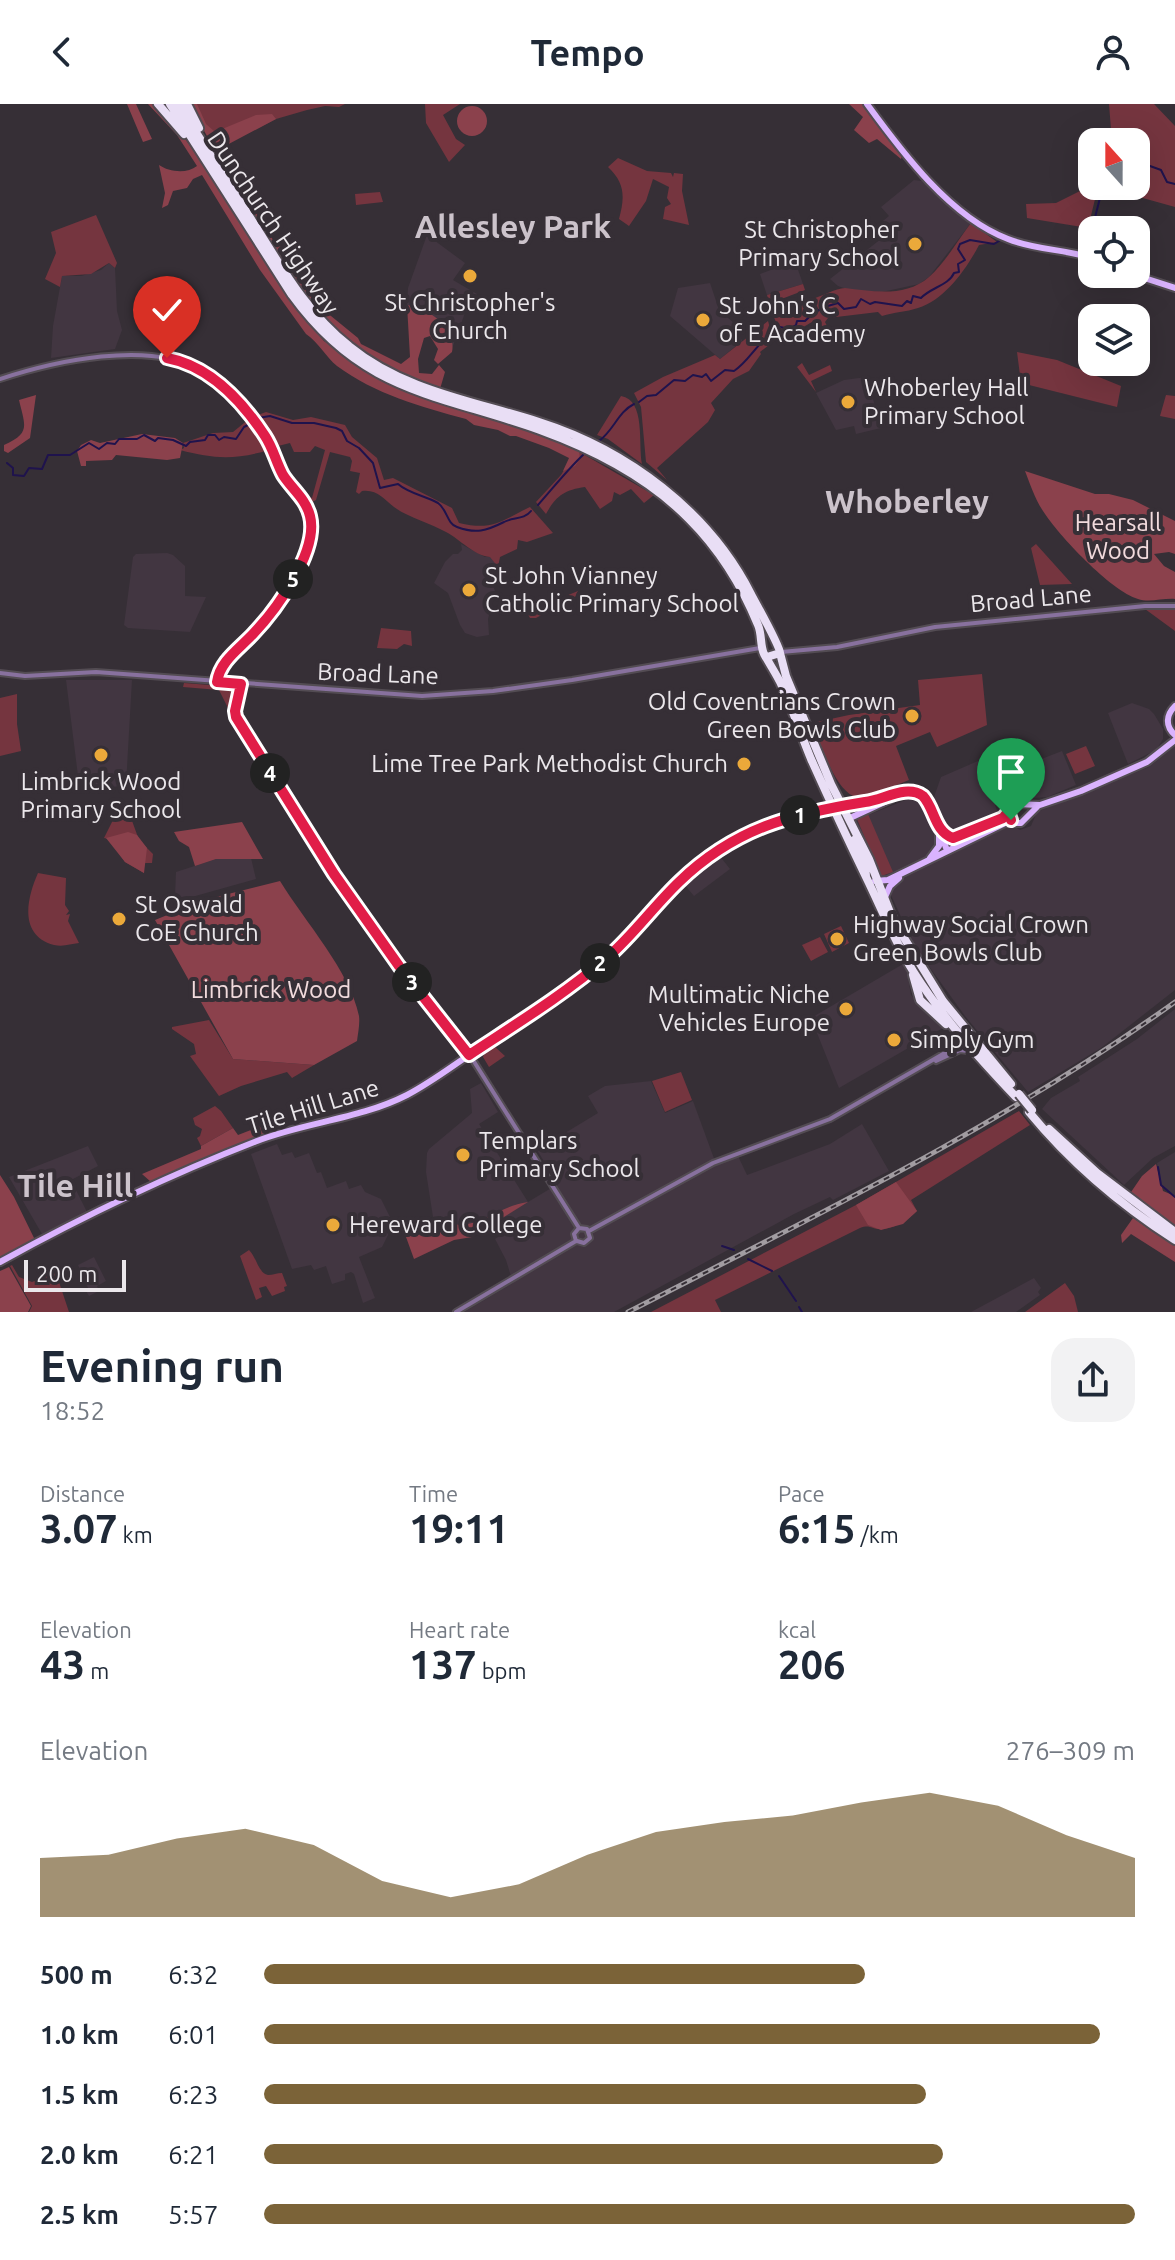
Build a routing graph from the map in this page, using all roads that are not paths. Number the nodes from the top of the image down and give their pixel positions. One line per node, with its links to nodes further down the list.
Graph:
1 (158, 104): 6 (highway)
2 (170, 104): 6 (highway, Dunchurch Highway)
3 (178, 104): 7 (highway, Dunchurch Highway)
4 (187, 104): 7 (highway)
5 (869, 104): 8 (main road)
6 (196, 146): 17 (highway, Dunchurch Highway)
7 (224, 176): 13 (highway, Dunchurch Highway)
8 (1078, 254)
9 (1150, 278): 10 (main road)
10 (1175, 286)
11 (0, 379): 19 (street)
12 (726, 542): 13 (highway)
13 (728, 555): 15 (highway, Dunchurch Highway)
14 (1175, 606): 15 (street, Broad Lane)
15 (779, 648): 17 (highway); 25 (highway, Dunchurch Highway)
16 (753, 651): 17 (street, Broad Lane); 17 (street, Broad Lane); 20 (street, Broad Lane)
17 (764, 652): 25 (highway, Dunchurch Highway)
18 (0, 673): 19 (street, Broad Lane)
19 (217, 682): 20 (street, Broad Lane)
20 (241, 684): 47 (street)
21 (1175, 706): 22 (main road)
22 (1169, 728): 23 (main road); 24 (main road)
23 (1175, 738): 24 (main road)
24 (1164, 750): 30 (main road)
25 (828, 786): 27 (main road); 28 (highway)
26 (908, 790): 27 (main road, Tile Hill Lane); 35 (main road); 37 (main road)
27 (854, 803): 28 (main road, Tile Hill Lane)
28 (833, 805): 31 (main road, Tile Hill Lane); 33 (main road, Tile Hill Lane); 35 (highway); 38 (highway)
29 (1024, 805): 30 (main road); 32 (main road); 34 (main road)
30 (1040, 805): 34 (main road)
31 (818, 810): 33 (main road, Tile Hill Lane); 38 (main road)
32 (1008, 812): 36 (main road); 37 (main road)
33 (806, 814): 47 (main road, Tile Hill Lane)
34 (1028, 815): 36 (main road)
35 (850, 818): 42 (highway); 43 (highway)
36 (1012, 822): 39 (main road)
37 (937, 824): 39 (main road); 40 (main road)
38 (843, 829): 42 (highway)
39 (947, 850): 40 (main road)
40 (930, 858): 41 (main road)
41 (911, 869): 43 (main road); 44 (main road)
42 (866, 877): 43 (main road); 45 (highway)
43 (878, 882): 44 (highway)
44 (884, 899): 49 (highway)
45 (912, 969): 46 (highway); 48 (highway)
46 (961, 1046): 48 (highway); 52 (street)
47 (469, 1055): 51 (street); 56 (main road, Tile Hill Lane)
48 (994, 1074): 49 (highway)
49 (1018, 1096): 50 (highway, bridge)
50 (1030, 1111): 53 (highway); 54 (highway)
51 (579, 1228): 52 (street); 55 (street)
52 (589, 1231): 55 (street)
53 (1175, 1232)
54 (1175, 1240)
55 (576, 1241): 57 (street)
56 (0, 1262)
57 (456, 1312)

